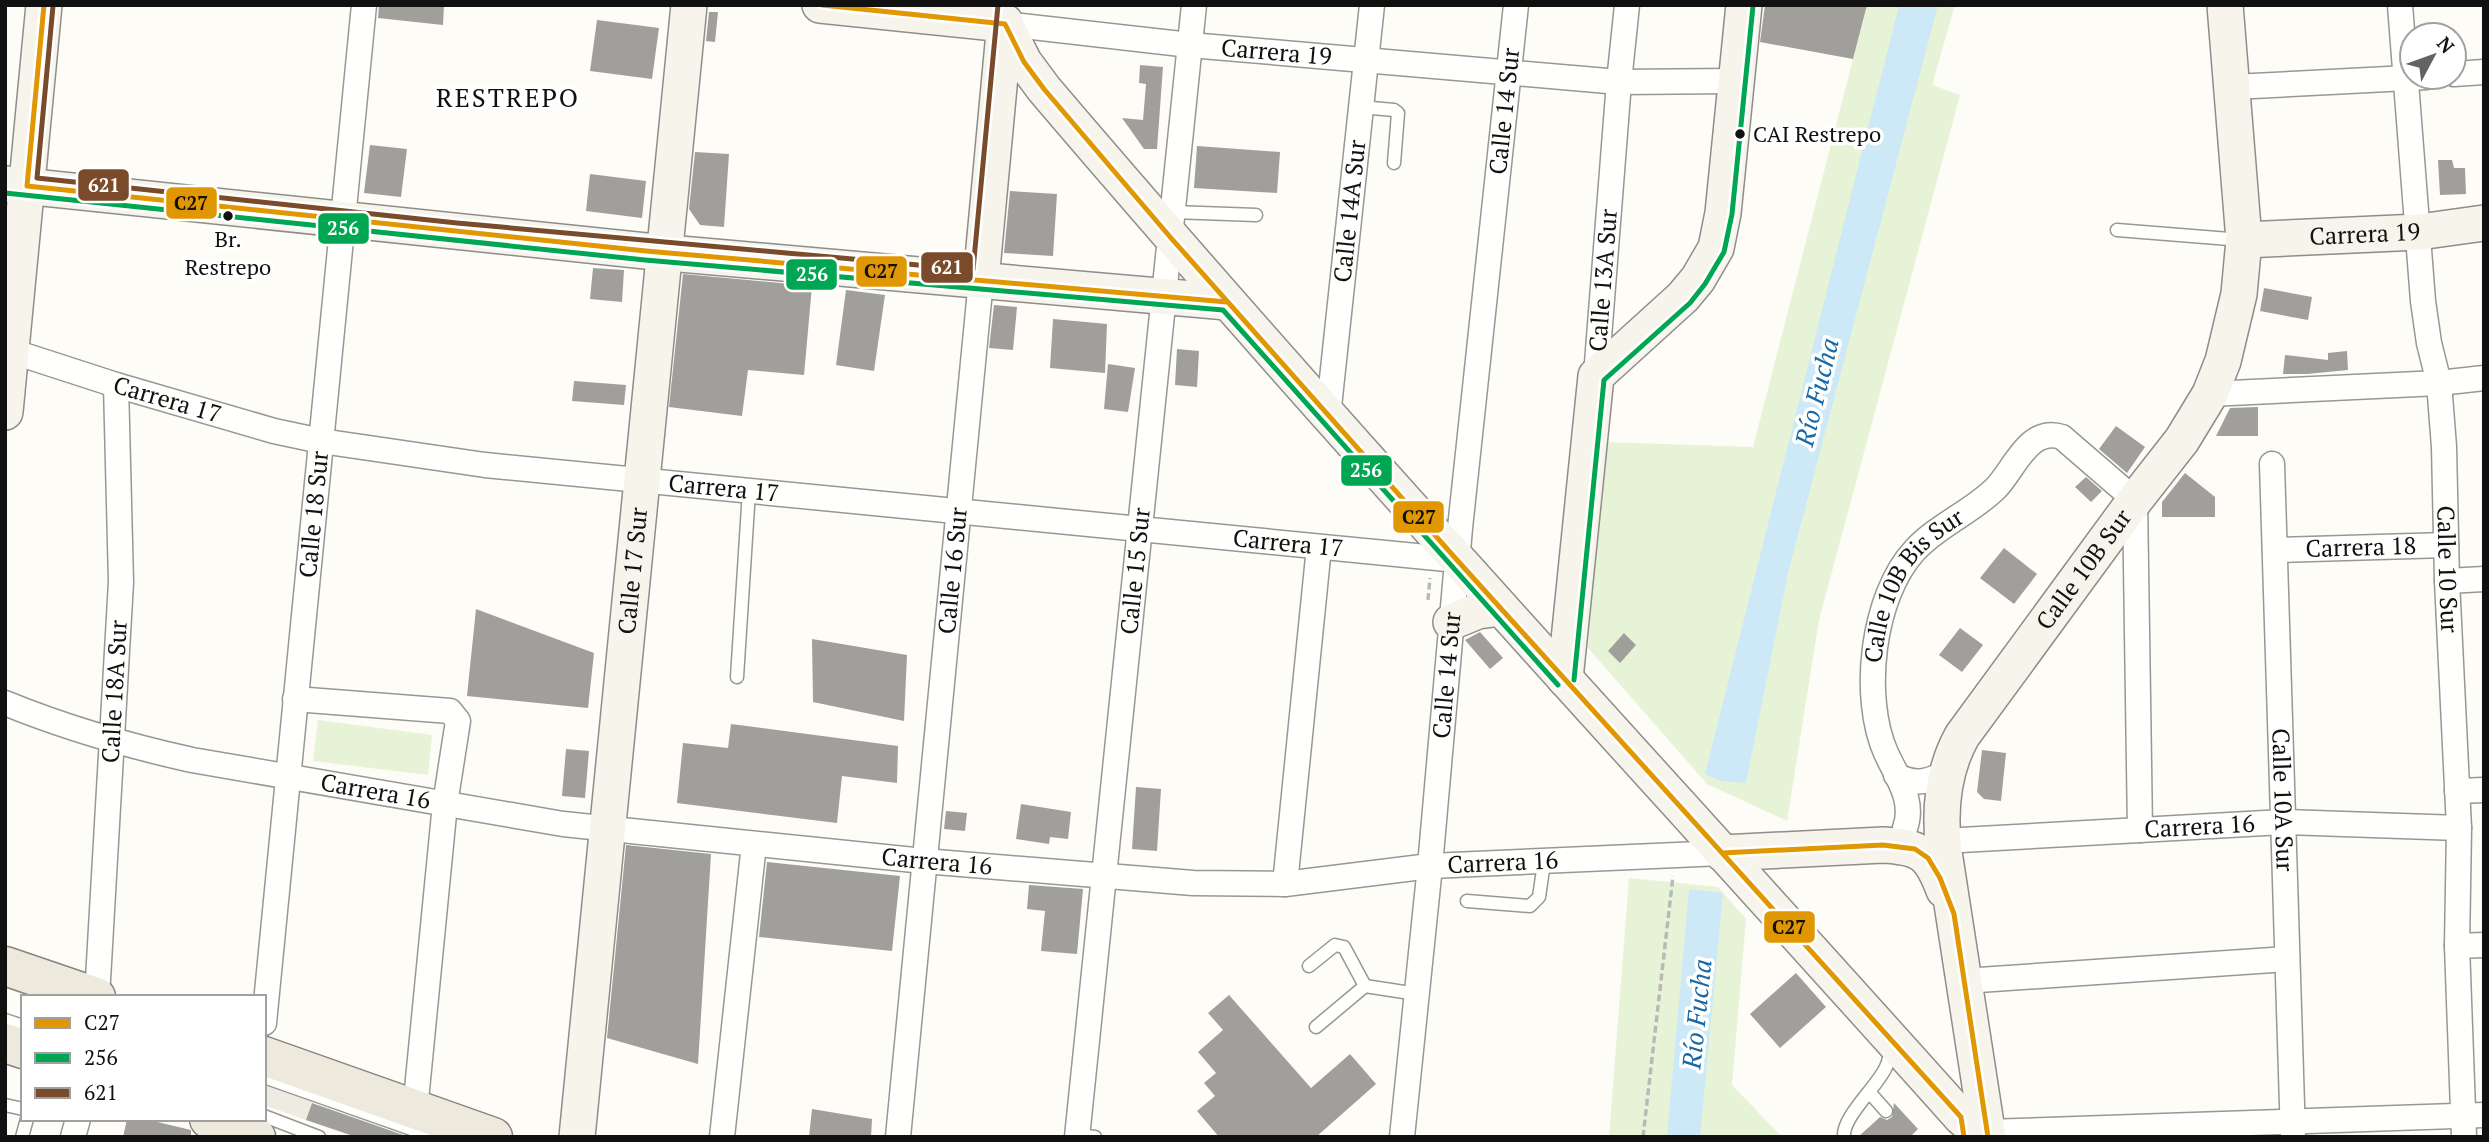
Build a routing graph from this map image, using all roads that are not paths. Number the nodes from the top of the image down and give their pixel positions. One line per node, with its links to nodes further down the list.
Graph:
1 (44, 5): 22 (main road)
2 (365, 5): 24 (street, Calle 18 Sur)
3 (689, 5): 30 (main road, Calle 17 Sur)
4 (820, 5): 11 (main road, Carrera 19)
5 (1194, 5): 12 (street, Calle 15 Sur)
6 (1372, 5): 13 (street, Calle 14A Sur)
7 (1516, 5): 14 (street, Calle 14 Sur)
8 (1627, 5): 17 (street, Calle 13A Sur)
9 (1744, 5): 16 (main road)
10 (2225, 5): 18 (main road, Calle 10B Sur)
11 (1006, 15): 12 (street, Carrera 19); 26 (main road); 31 (main road, Calle 16 Sur)
12 (1190, 45): 13 (street, Carrera 19); 26 (street, Calle 15 Sur)
13 (1366, 60): 14 (street, Carrera 19); 20 (street, Calle 14A Sur)
14 (1508, 72): 17 (street, Carrera 19); 52 (street, Calle 14 Sur)
15 (2398, 79): 18 (street)
16 (1736, 81): 17 (street, Carrera 19); 35 (main road)
17 (1619, 82): 35 (street, Calle 13A Sur)
18 (2233, 87): 29 (main road, Calle 10B Sur)
19 (2417, 91): 28 (street, Calle 10 Sur)
20 (1361, 107): 21 (lane); 41 (street, Calle 14A Sur)
21 (1394, 163)
22 (16, 185): 24 (main road); 34 (main road)
23 (1256, 215): 26 (lane)
24 (343, 220): 30 (main road); 42 (street, Calle 18 Sur)
25 (2484, 223): 28 (main road, Carrera 19)
26 (1172, 225): 32 (street, Calle 15 Sur); 33 (main road)
27 (2117, 230): 29 (lane)
28 (2419, 232): 29 (main road, Carrera 19); 37 (street, Calle 10 Sur)
29 (2244, 240): 39 (main road, Calle 10B Sur)
30 (665, 252): 31 (main road); 44 (main road, Calle 17 Sur)
31 (981, 280): 32 (main road); 47 (street, Calle 16 Sur)
32 (1165, 297): 33 (main road); 48 (street, Calle 15 Sur)
33 (1227, 302): 41 (main road)
34 (8, 350): 38 (street, Carrera 17); 40 (main road)
35 (1596, 376): 55 (main road, Calle 13A Sur)
36 (2484, 378): 37 (street)
37 (2439, 383): 39 (street); 49 (street, Calle 10 Sur)
38 (116, 385): 42 (street, Carrera 17); 62 (street, Calle 18A Sur)
39 (2210, 394): 46 (main road, Calle 10B Sur)
40 (5, 412)
41 (1328, 416): 52 (main road)
42 (321, 441): 44 (street, Carrera 17); 60 (street, Calle 18 Sur)
43 (2272, 464): 51 (street, Calle 10A Sur)
44 (642, 481): 45 (street, Carrera 17); 70 (main road, Calle 17 Sur)
45 (748, 491): 47 (street, Carrera 17); 58 (lane)
46 (2135, 500): 63 (main road, Calle 10B Sur); 64 (street, Calle 10B Bis Sur); 72 (street)
47 (958, 512): 48 (street, Carrera 17); 77 (street, Calle 16 Sur)
48 (1141, 529): 50 (street, Carrera 17); 80 (street, Calle 15 Sur)
49 (2446, 545): 51 (street, Carrera 18); 54 (street, Calle 10 Sur)
50 (1319, 547): 52 (street, Carrera 17); 81 (street)
51 (2275, 550): 69 (street, Calle 10A Sur)
52 (1457, 560): 56 (main road); 57 (street, Calle 14 Sur)
53 (2484, 579): 54 (street)
54 (2447, 581): 67 (street, Calle 10 Sur)
55 (1572, 604): 56 (main road); 59 (main road, Calle 13A Sur)
56 (1510, 618): 57 (main road); 59 (main road)
57 (1451, 622): 79 (street, Calle 14 Sur)
58 (737, 677)
59 (1565, 679): 76 (main road)
60 (296, 699): 65 (street, Calle 18 Sur); 68 (street)
61 (5, 703): 62 (street, Carrera 16)
62 (113, 740): 65 (street, Carrera 16); 93 (street, Calle 18A Sur)
63 (1948, 767): 64 (street); 73 (main road); 74 (main road, Calle 10B Sur)
64 (1896, 775): 73 (street, Calle 10B Bis Sur)
65 (288, 777): 68 (street, Carrera 16); 94 (street, Calle 18 Sur)
66 (2484, 790): 67 (street)
67 (2458, 792): 71 (street, Calle 10 Sur)
68 (445, 804): 70 (street, Carrera 16); 103 (street)
69 (2283, 822): 71 (street, Carrera 16); 72 (street, Carrera 16); 86 (street, Calle 10A Sur)
70 (607, 828): 75 (street, Carrera 16); 110 (main road, Calle 17 Sur)
71 (2459, 828): 85 (street, Calle 10 Sur)
72 (2140, 830): 74 (street, Carrera 16)
73 (1894, 837): 76 (main road, Carrera 16); 83 (main road, Carrera 16)
74 (1942, 841): 83 (main road, Calle 10B Sur)
75 (754, 844): 77 (street, Carrera 16); 111 (street)
76 (1722, 853): 78 (street, Carrera 16); 96 (main road)
77 (924, 861): 80 (street, Carrera 16); 112 (street, Calle 16 Sur)
78 (1544, 863): 79 (street, Carrera 16); 82 (lane)
79 (1430, 866): 81 (street, Carrera 16); 91 (street, Calle 14 Sur)
80 (1104, 877): 81 (street, Carrera 16); 107 (street, Calle 15 Sur)
81 (1285, 884)
82 (1467, 901)
83 (1954, 914): 89 (main road, Calle 10B Sur)
84 (2484, 945): 85 (street)
85 (2457, 946): 102 (street, Calle 10 Sur)
86 (2287, 959): 89 (street); 104 (street, Calle 10A Sur)
87 (5, 966): 92 (main road)
88 (1309, 966): 90 (lane)
89 (1964, 981): 106 (main road, Calle 10B Sur)
90 (1365, 986): 91 (lane); 95 (lane)
91 (1417, 994): 113 (street, Calle 14 Sur)
92 (91, 995)
93 (97, 995)
94 (266, 1002)
95 (1316, 1027)
96 (1893, 1042): 99 (lane); 106 (main road)
97 (266, 1057): 103 (main road)
98 (266, 1078): 103 (lane)
99 (1870, 1093): 100 (lane); 114 (lane)
100 (1886, 1111)
101 (216, 1121): 105 (main road)
102 (2470, 1122): 104 (street)
103 (424, 1123): 109 (main road)
104 (2292, 1130): 106 (street)
105 (252, 1131): 108 (lane)
106 (1975, 1131)
107 (1083, 1136)
108 (319, 1137)
109 (492, 1137)
110 (577, 1137)
111 (722, 1137)
112 (898, 1137)
113 (1402, 1137)
114 (1844, 1137)

